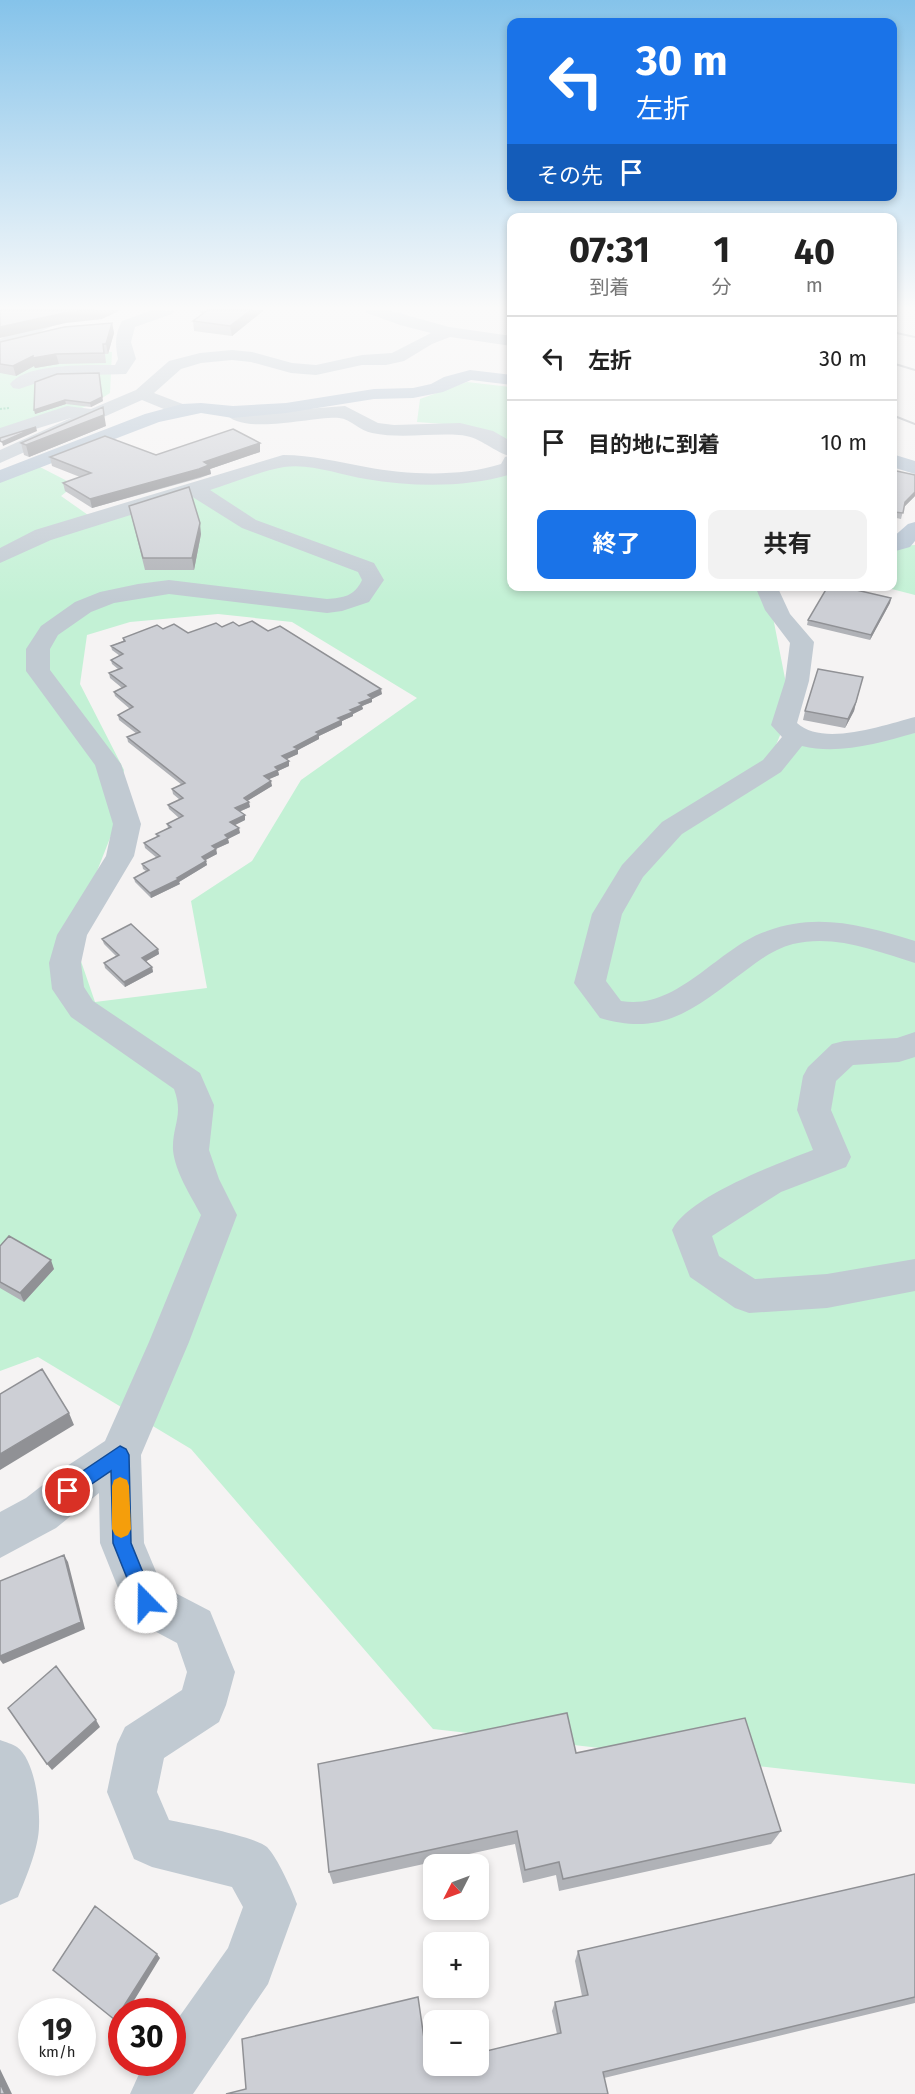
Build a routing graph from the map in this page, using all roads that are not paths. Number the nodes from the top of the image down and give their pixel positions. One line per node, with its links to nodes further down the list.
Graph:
1 (110, 408): 6 (street)
2 (176, 408): 4 (street)
3 (288, 408): 5 (main road)
4 (182, 410): 5 (main road); 9 (main road)
5 (233, 412): 8 (street)
6 (93, 415): 7 (street); 10 (street)
7 (0, 434)
8 (507, 449)
9 (60, 455): 12 (street); 15 (main road)
10 (0, 457)
11 (897, 462): 13 (main road)
12 (0, 465)
13 (915, 468)
14 (507, 469): 16 (street)
15 (0, 477)
16 (194, 488): 19 (street); 26 (street)
17 (915, 528): 18 (main road)
18 (897, 544)
19 (0, 556)
20 (768, 591): 22 (street)
21 (915, 725): 22 (street)
22 (796, 737): 23 (street)
23 (915, 952)
24 (915, 1044): 25 (street)
25 (915, 1275)
26 (120, 1455): 27 (street); 30 (street)
27 (0, 1536)
28 (0, 1765): 29 (street)
29 (0, 1879)
30 (159, 2094)

